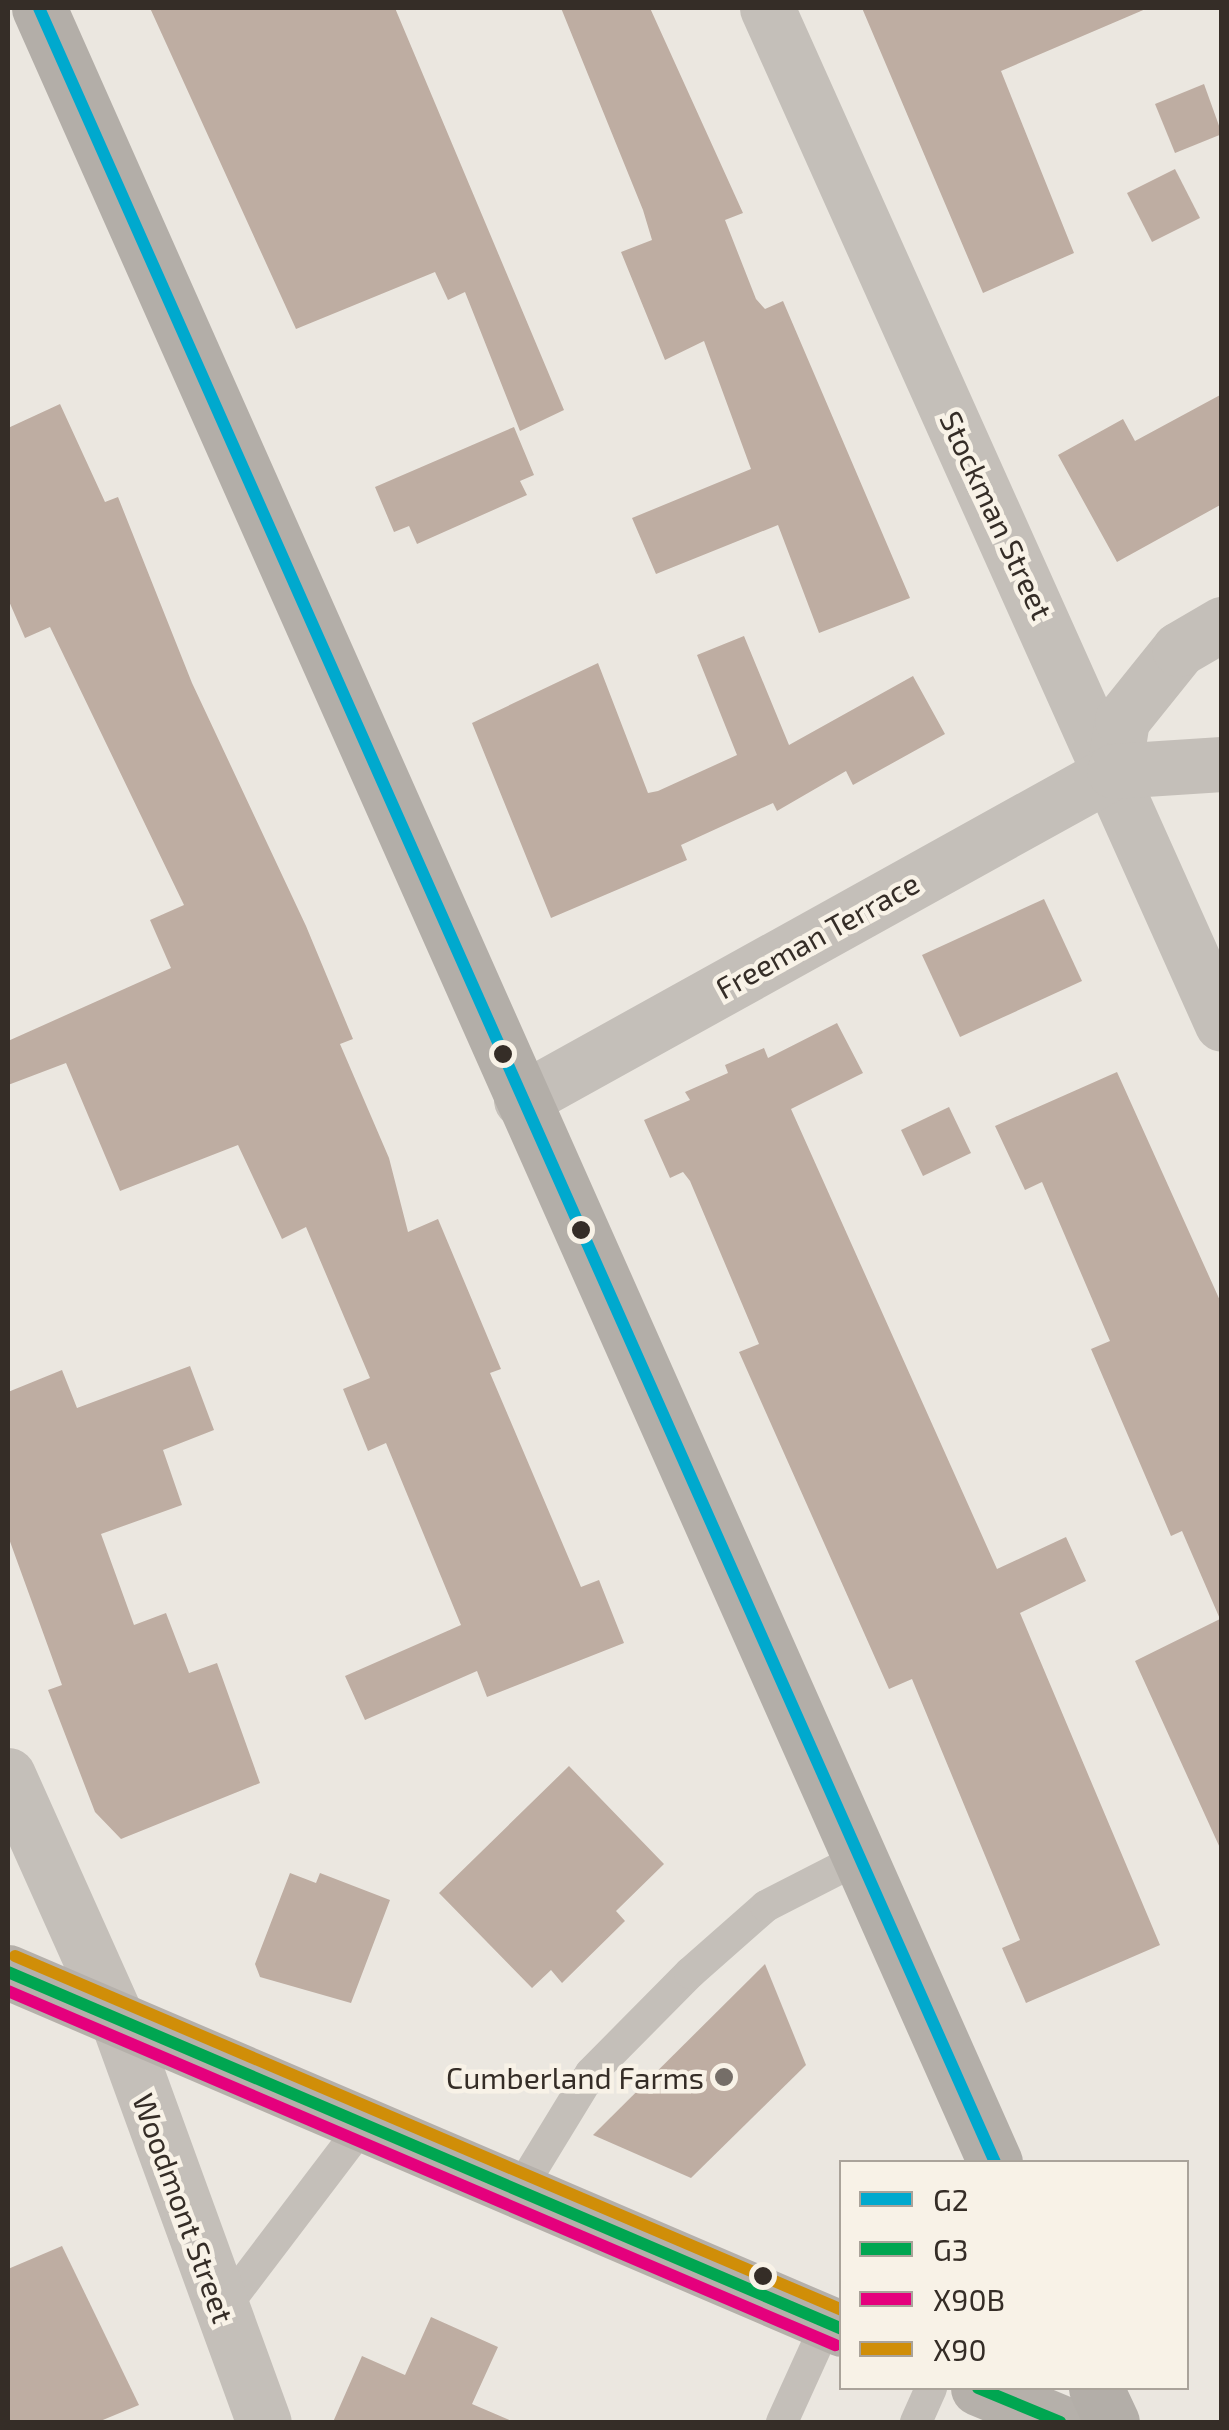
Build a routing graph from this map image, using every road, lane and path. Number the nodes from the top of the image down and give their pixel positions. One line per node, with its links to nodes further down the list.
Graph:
1 (40, 8): 7 (main road)
2 (766, 8): 5 (street, Stockman Street)
3 (1222, 624): 5 (street)
4 (1222, 764): 5 (street, Freeman Terrace)
5 (1114, 771): 6 (street, Stockman Street); 7 (street, Freeman Terrace)
6 (1222, 1024)
7 (521, 1100): 9 (main road)
8 (8, 1775): 11 (street, Woodmont Street)
9 (858, 1860): 13 (main road); 14 (lane)
10 (8, 1972): 11 (main road)
11 (118, 2019): 12 (main road); 15 (street, Woodmont Street)
12 (363, 2124): 14 (main road); 15 (lane)
13 (994, 2160)
14 (520, 2191): 16 (main road)
15 (222, 2312): 20 (street, Woodmont Street)
16 (834, 2326): 21 (lane)
17 (929, 2390): 22 (lane)
18 (983, 2390): 23 (main road)
19 (1097, 2390): 24 (main road)
20 (264, 2422)
21 (782, 2422)
22 (916, 2422)
23 (1060, 2422)
24 (1112, 2422)

